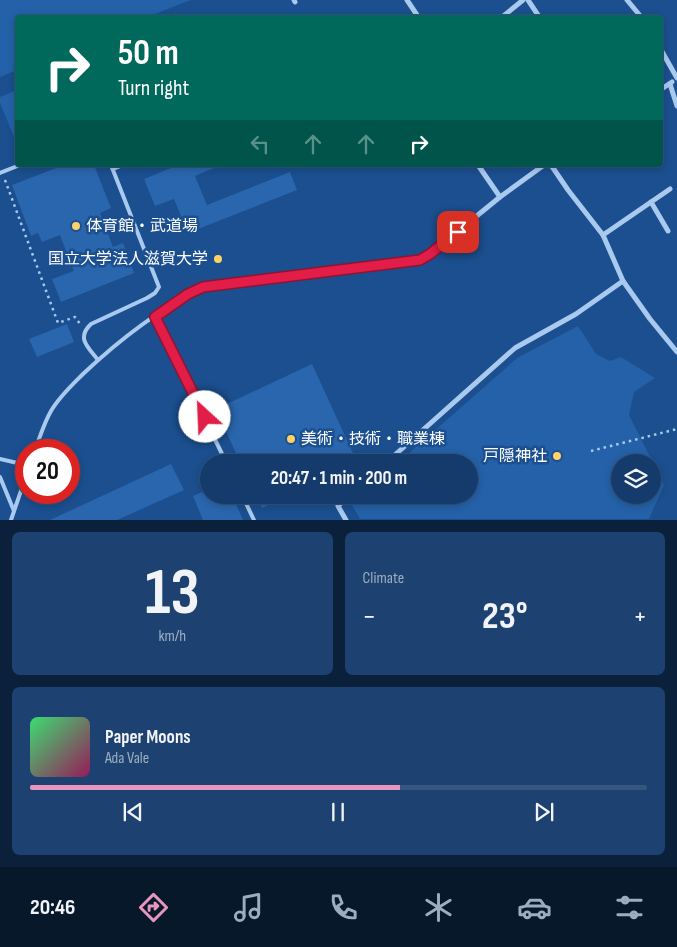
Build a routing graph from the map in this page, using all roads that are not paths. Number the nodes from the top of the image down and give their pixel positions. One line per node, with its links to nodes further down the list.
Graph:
1 (407, 0): 5 (street)
2 (523, 0): 6 (street)
3 (528, 0): 7 (street)
4 (627, 0): 8 (street)
5 (417, 15)
6 (504, 15)
7 (538, 15)
8 (640, 15)
9 (663, 53): 10 (street)
10 (677, 79): 11 (street)
11 (670, 84): 12 (street); 13 (street)
12 (663, 88)
13 (677, 106)
14 (15, 167): 19 (lane)
15 (112, 167): 29 (lane)
16 (479, 167): 21 (street)
17 (541, 167): 21 (street)
18 (553, 167): 24 (street)
19 (1, 173)
20 (670, 189): 22 (street)
21 (500, 197): 25 (street)
22 (651, 202): 23 (street); 24 (street)
23 (668, 231)
24 (603, 235): 26 (street)
25 (430, 254): 27 (lane)
26 (623, 281): 28 (street); 32 (street)
27 (155, 317): 29 (lane); 31 (lane)
28 (677, 352)
29 (98, 360): 30 (lane)
30 (40, 439)
31 (222, 454)
32 (395, 454)
33 (0, 459): 34 (lane)
34 (15, 462)
35 (0, 477): 39 (lane)
36 (16, 504): 39 (lane)
37 (246, 504): 41 (lane)
38 (340, 504): 42 (street)
39 (14, 511): 40 (lane)
40 (11, 520)
41 (254, 520)
42 (346, 520)

